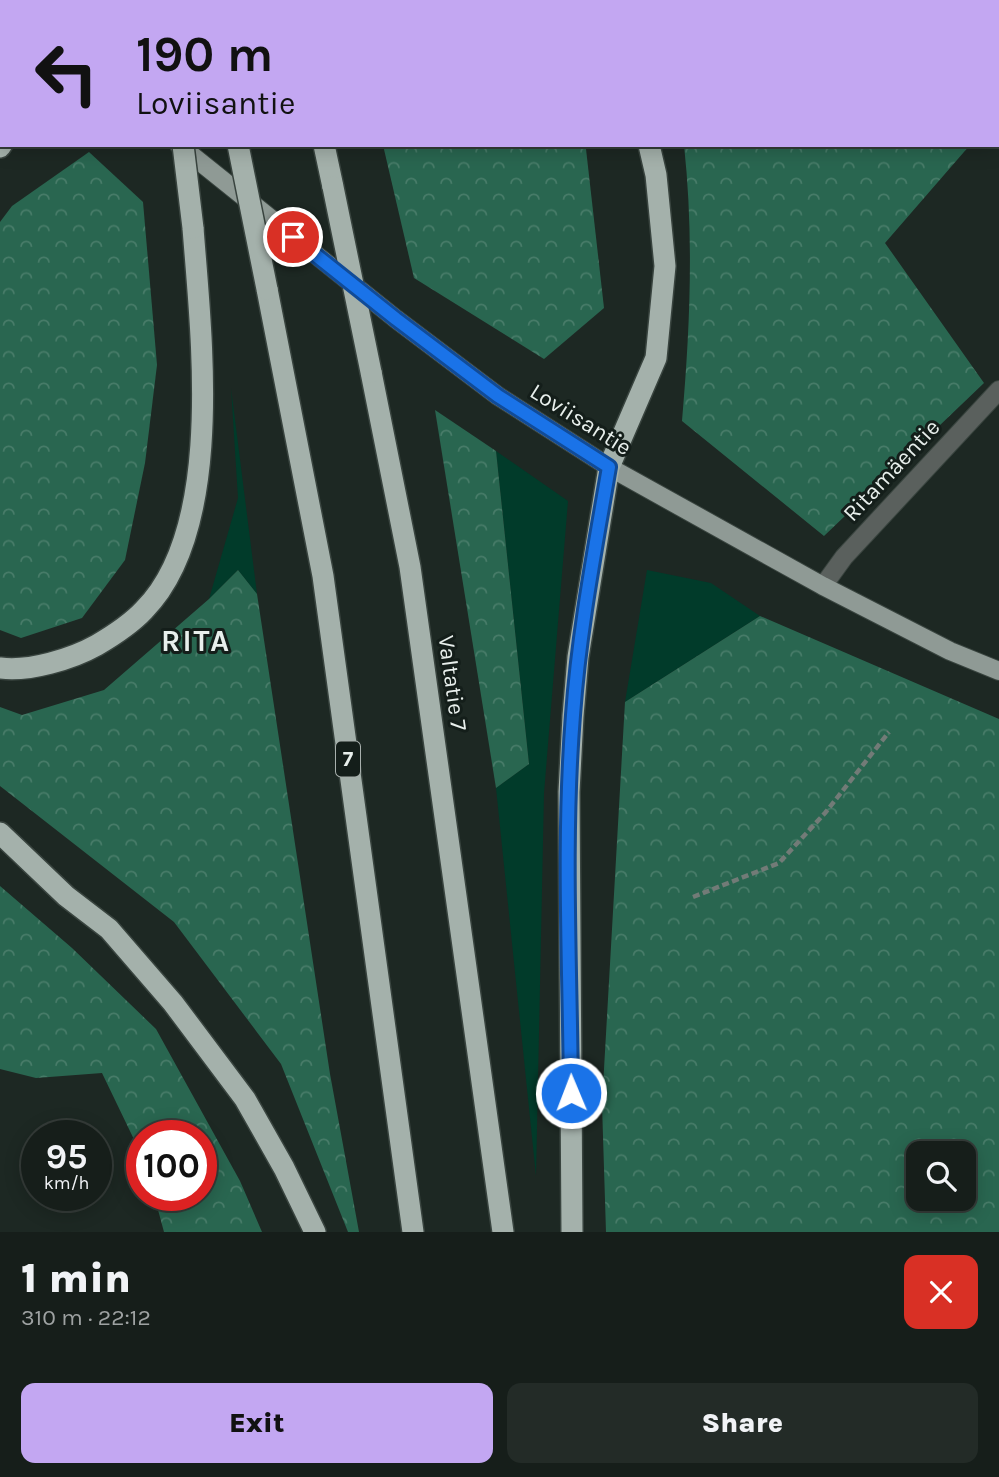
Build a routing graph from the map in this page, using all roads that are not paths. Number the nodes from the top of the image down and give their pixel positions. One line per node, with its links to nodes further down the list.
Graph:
1 (181, 147): 9 (highway, bridge)
2 (183, 147): 7 (main road, Loviisantie)
3 (238, 147): 13 (highway, 7, bridge)
4 (324, 147): 14 (highway, Valtatie 7, bridge)
5 (649, 147): 7 (highway)
6 (999, 390): 8 (street, Ritamäentie)
7 (609, 467): 8 (main road, Loviisantie); 15 (highway)
8 (823, 586): 10 (main road, Loviisantie)
9 (0, 668)
10 (999, 671)
11 (0, 833): 12 (highway)
12 (315, 1232)
13 (413, 1232)
14 (503, 1232)
15 (572, 1232)

